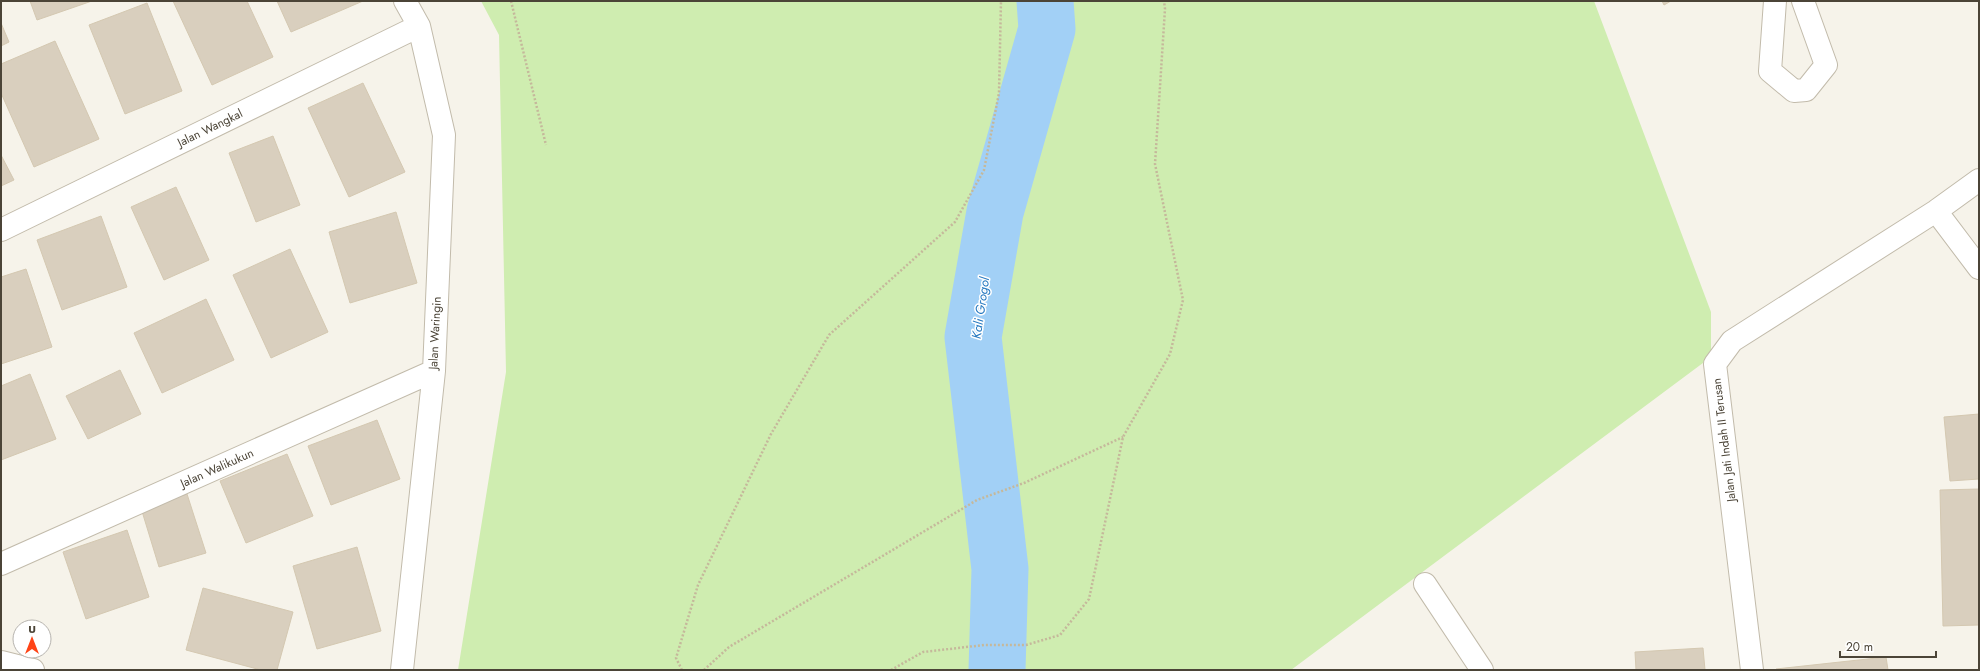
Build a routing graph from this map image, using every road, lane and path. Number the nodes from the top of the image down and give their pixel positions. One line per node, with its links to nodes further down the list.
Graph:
1 (405, 1): 7 (street, Jalan Waringin)
2 (511, 1): 8 (path)
3 (1001, 1): 20 (path)
4 (1164, 1): 14 (path)
5 (1775, 1): 6 (street)
6 (1803, 1)
7 (419, 26): 11 (street, Jalan Wangkal); 13 (street, Jalan Waringin)
8 (546, 145)
9 (1979, 180): 10 (street, Jalan Jati Indah II Terusan)
10 (1936, 211): 12 (street); 24 (street, Jalan Jati Indah II Terusan)
11 (1, 230)
12 (1979, 268)
13 (434, 371): 15 (street, Jalan Walikukun); 19 (street, Jalan Waringin)
14 (1123, 437): 21 (path); 22 (path)
15 (1, 564)
16 (1425, 584): 23 (street)
17 (1, 662): 18 (street)
18 (33, 670)
19 (402, 670)
20 (682, 670)
21 (704, 670)
22 (891, 670)
23 (1482, 670)
24 (1752, 670)

